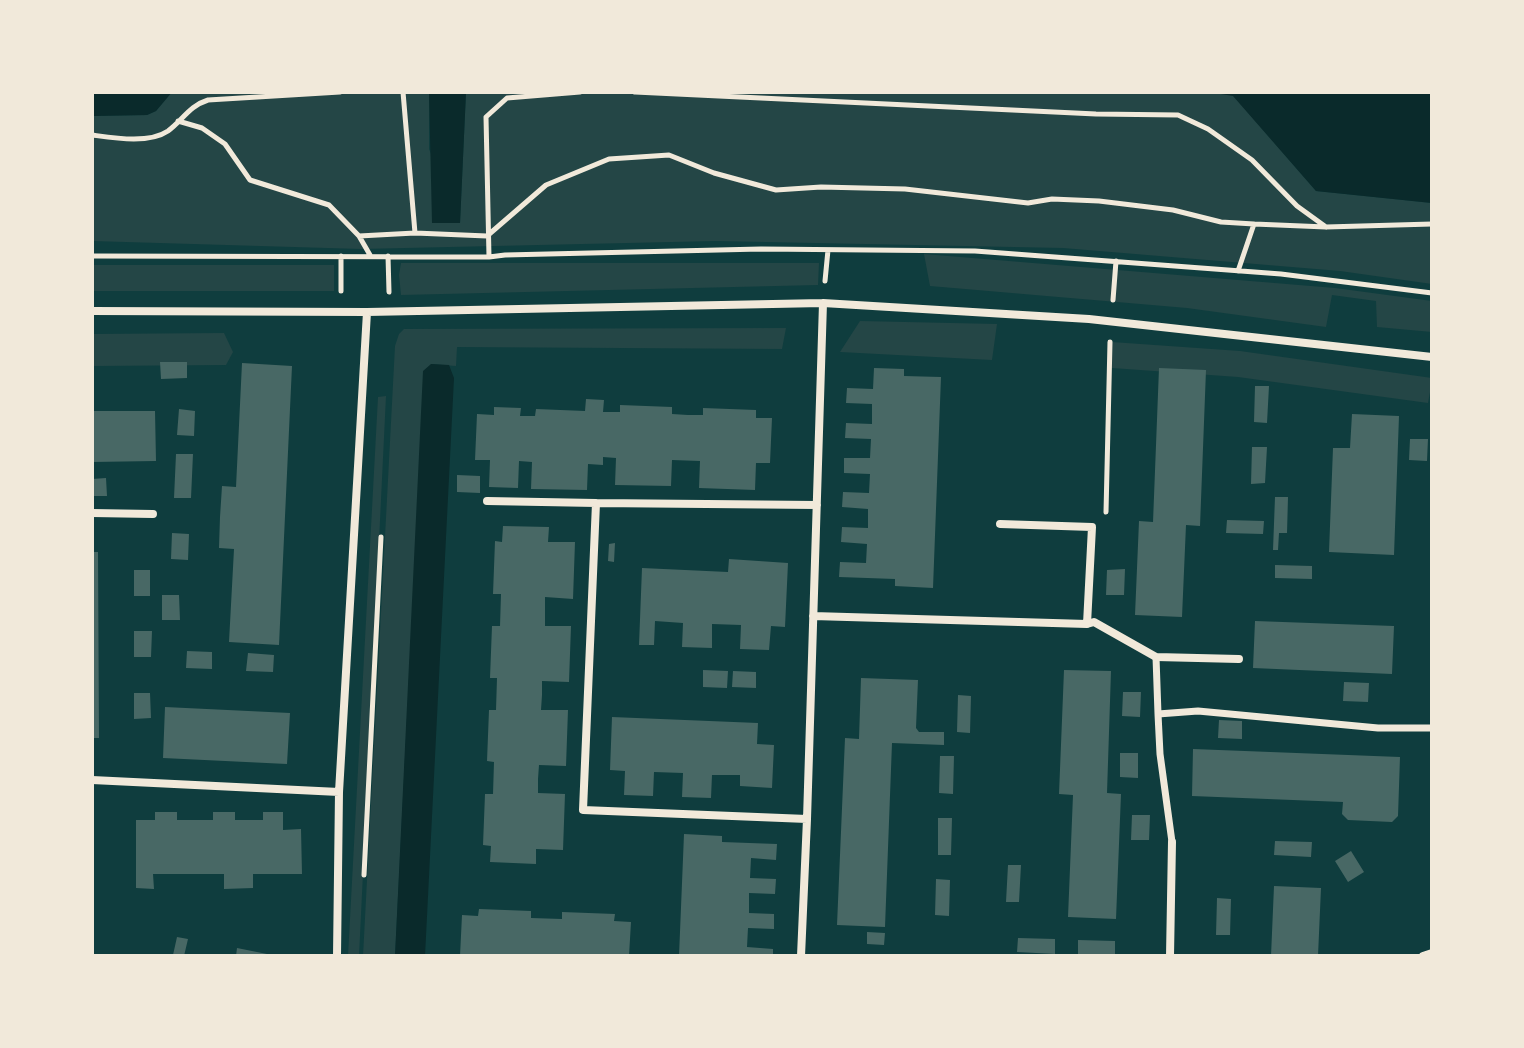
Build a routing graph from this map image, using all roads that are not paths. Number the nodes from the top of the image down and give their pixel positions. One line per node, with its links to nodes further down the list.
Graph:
1 (823, 303): 3 (street); 4 (street); 7 (street)
2 (92, 311): 3 (street)
3 (367, 312): 18 (street)
4 (1432, 357)
5 (487, 501): 6 (street)
6 (596, 503): 7 (street); 19 (street)
7 (817, 505): 11 (street)
8 (92, 513): 9 (street)
9 (153, 514)
10 (1000, 524): 12 (street)
11 (813, 616): 12 (street); 19 (street)
12 (1087, 624): 13 (street)
13 (1156, 657): 14 (street); 15 (street)
14 (1239, 659)
15 (1158, 714): 16 (street); 20 (street)
16 (1432, 728)
17 (92, 780): 18 (street)
18 (339, 792): 22 (street)
19 (807, 819): 23 (street)
20 (1172, 842): 24 (street)
21 (1432, 953): 25 (street)
22 (337, 956)
23 (801, 956)
24 (1170, 956)
25 (1423, 956)

